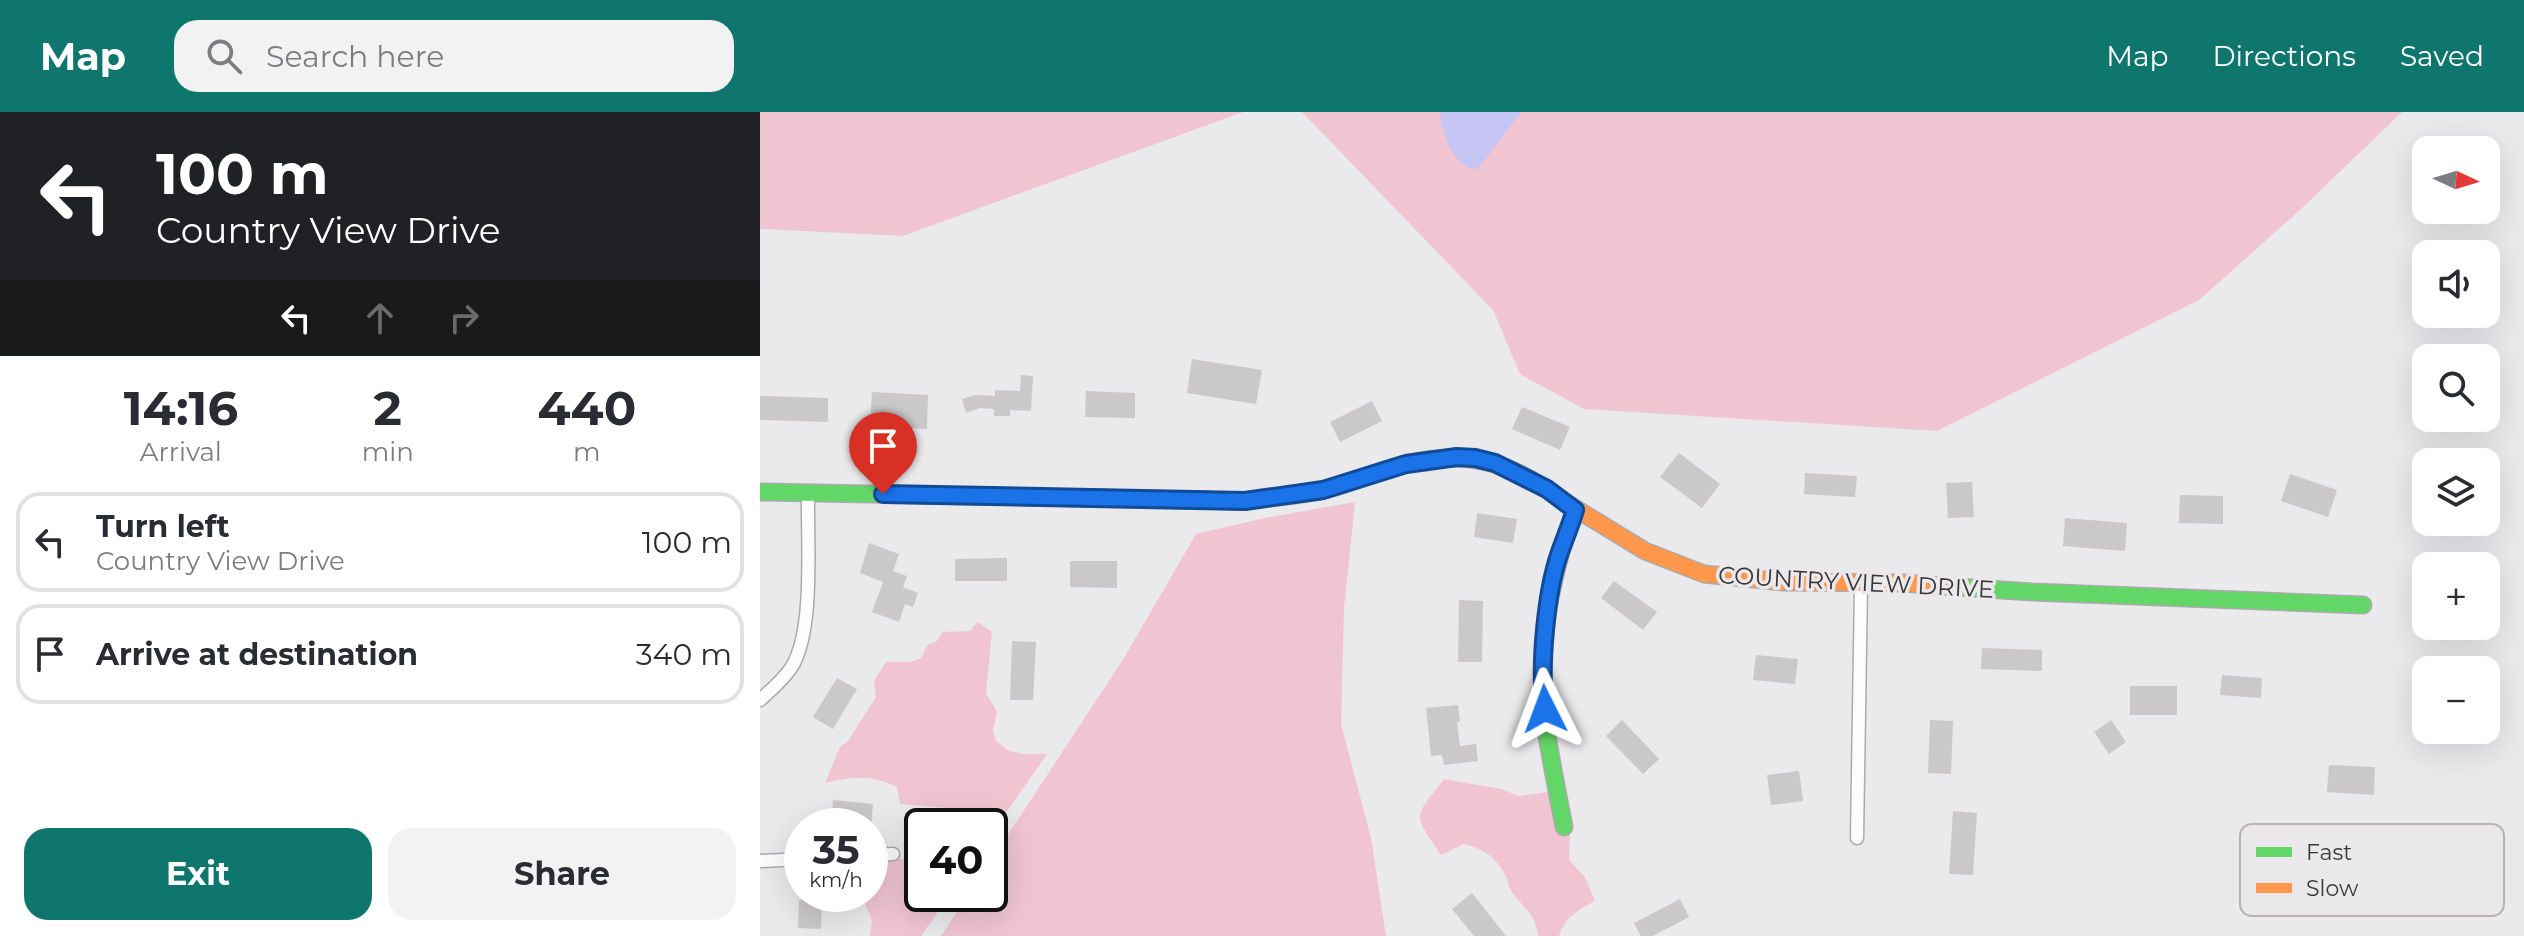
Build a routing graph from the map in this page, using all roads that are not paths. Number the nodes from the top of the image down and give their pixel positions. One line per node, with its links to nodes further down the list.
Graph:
1 (760, 492): 2 (street, COUNTRY VIEW DRIVE)
2 (808, 495): 3 (street, COUNTRY VIEW DRIVE); 6 (street)
3 (1575, 510): 4 (street, COUNTRY VIEW DRIVE); 7 (street)
4 (1861, 585): 5 (street, COUNTRY VIEW DRIVE); 8 (street)
5 (2363, 605)
6 (760, 700)
7 (1564, 827)
8 (1857, 838)
9 (888, 854): 10 (street)
10 (893, 854)
11 (784, 860): 12 (street)
12 (760, 861)

